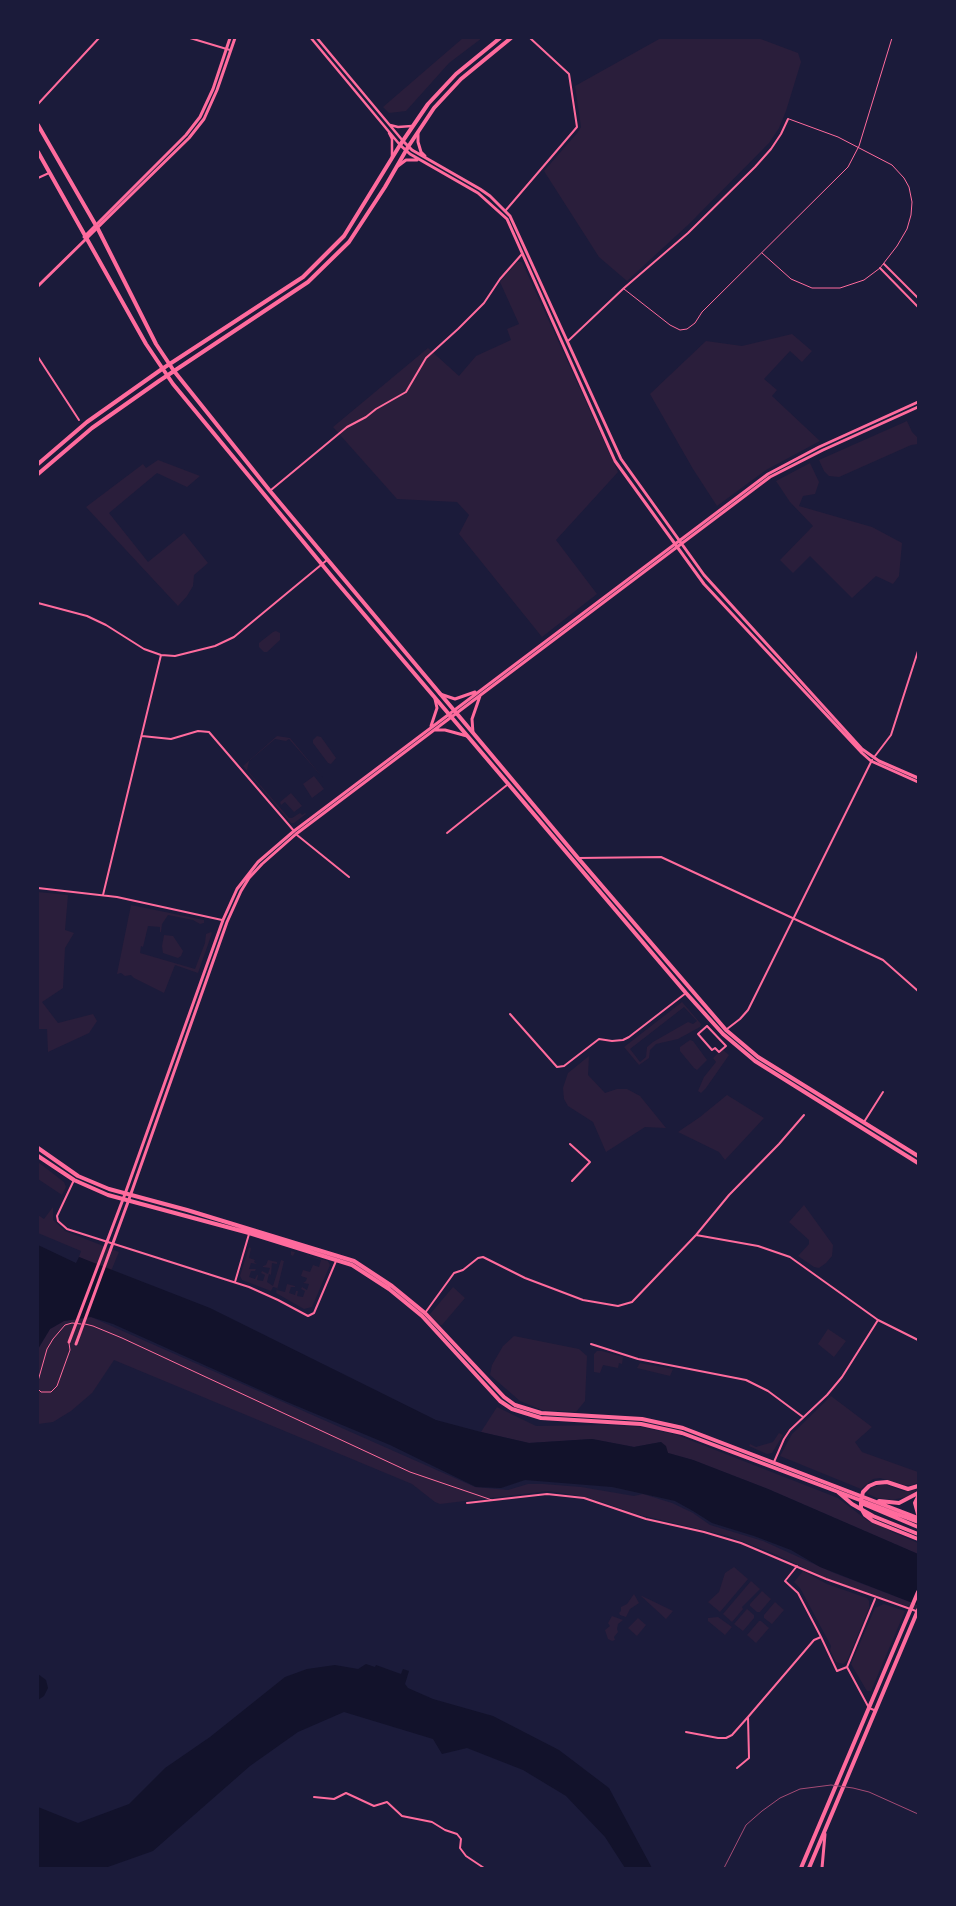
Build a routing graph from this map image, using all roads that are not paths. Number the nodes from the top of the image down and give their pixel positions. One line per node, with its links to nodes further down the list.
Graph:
1 (99, 38): 12 (street)
2 (190, 38): 11 (street)
3 (230, 38): 11 (main road)
4 (235, 38): 11 (main road)
5 (311, 38): 17 (street)
6 (317, 38): 15 (street)
7 (500, 38): 16 (main road)
8 (511, 38): 18 (main road)
9 (530, 38): 28 (street)
10 (892, 38): 20 (lane)
11 (228, 49): 29 (main road)
12 (38, 104)
13 (788, 119): 20 (lane); 36 (street)
14 (38, 125): 29 (main road)
15 (390, 125): 16 (street); 19 (street)
16 (413, 126): 19 (main road)
17 (387, 129): 19 (street); 23 (street)
18 (418, 132): 21 (main road); 24 (main road)
19 (402, 143): 21 (main road); 23 (main road)
20 (859, 146): 31 (lane); 33 (lane)
21 (406, 149): 24 (main road); 25 (main road)
22 (38, 152): 26 (main road)
23 (392, 159): 41 (main road)
24 (426, 161): 25 (main road); 28 (main road); 32 (main road)
25 (396, 168): 43 (main road)
26 (49, 173): 27 (street); 30 (main road)
27 (38, 178)
28 (506, 210): 39 (main road)
29 (97, 227): 30 (main road); 41 (main road)
30 (86, 237): 35 (main road); 42 (main road)
31 (762, 253): 34 (lane); 36 (lane)
32 (522, 254): 50 (street); 52 (main road)
33 (884, 264): 34 (lane); 37 (street)
34 (880, 268): 38 (street)
35 (38, 286)
36 (624, 288): 39 (street)
37 (918, 298)
38 (918, 308)
39 (568, 341): 51 (main road)
40 (38, 357): 47 (street)
41 (170, 365): 42 (main road); 43 (main road)
42 (162, 369): 44 (main road); 48 (main road)
43 (174, 371): 44 (main road); 50 (main road)
44 (167, 376): 49 (main road); 54 (main road)
45 (918, 402): 51 (main road)
46 (918, 407): 51 (main road)
47 (78, 420)
48 (38, 464)
49 (38, 474)
50 (270, 491): 53 (main road)
51 (680, 542): 52 (main road); 65 (main road)
52 (675, 546): 58 (main road); 65 (main road)
53 (327, 560): 54 (street); 59 (main road)
54 (322, 564): 57 (street); 60 (main road)
55 (38, 604): 57 (street)
56 (918, 652): 65 (street)
57 (161, 655): 63 (street)
58 (484, 690): 59 (main road); 61 (main road); 64 (main road)
59 (439, 694): 61 (main road)
60 (434, 696): 61 (main road); 62 (main road)
61 (453, 714): 62 (main road); 64 (main road)
62 (432, 729): 64 (main road); 69 (main road)
63 (142, 736): 69 (street); 74 (street)
64 (472, 736): 68 (main road); 71 (main road)
65 (872, 759): 66 (main road); 67 (main road); 75 (street)
66 (918, 778)
67 (918, 782)
68 (509, 783): 70 (street); 79 (main road)
69 (295, 833): 72 (street); 76 (main road); 77 (main road)
70 (447, 833)
71 (578, 858): 75 (street); 81 (main road)
72 (349, 878)
73 (38, 888): 74 (street)
74 (103, 895): 76 (street)
75 (793, 918): 78 (street); 81 (street)
76 (223, 920): 77 (street); 93 (main road)
77 (228, 922): 94 (main road)
78 (918, 991)
79 (686, 992): 80 (street); 90 (main road)
80 (510, 1014)
81 (726, 1030): 85 (main road)
82 (726, 1046): 82 (street)
83 (883, 1092): 85 (street)
84 (804, 1114): 98 (street)
85 (864, 1122): 89 (main road)
86 (570, 1144): 92 (street)
87 (38, 1148): 93 (main road)
88 (38, 1156): 91 (main road)
89 (918, 1156)
90 (918, 1163)
91 (74, 1180): 95 (main road); 100 (street)
92 (572, 1182)
93 (125, 1194): 94 (main road); 95 (main road)
94 (130, 1195): 96 (main road); 101 (main road)
95 (122, 1200): 96 (main road); 104 (main road)
96 (128, 1202): 97 (main road); 105 (main road)
97 (249, 1233): 99 (main road); 100 (street)
98 (696, 1235): 101 (street); 102 (street)
99 (337, 1259): 100 (street); 110 (main road)
100 (235, 1282)
101 (424, 1313): 108 (main road)
102 (878, 1320): 103 (street); 107 (street)
103 (918, 1340)
104 (69, 1342): 115 (lane)
105 (76, 1344)
106 (591, 1344): 107 (street)
107 (803, 1417): 108 (street)
108 (773, 1463): 114 (main road)
109 (918, 1486): 122 (main road)
110 (834, 1490): 112 (main road); 121 (main road)
111 (918, 1493): 114 (main road)
112 (849, 1495): 119 (main road); 120 (main road)
113 (918, 1497): 117 (main road)
114 (867, 1498): 118 (main road)
115 (493, 1500): 116 (street); 123 (street)
116 (466, 1503)
117 (918, 1514)
118 (918, 1518)
119 (918, 1522)
120 (918, 1527)
121 (918, 1534)
122 (918, 1539)
123 (796, 1566): 125 (street); 127 (street)
124 (918, 1592): 129 (main road)
125 (875, 1598): 126 (street); 128 (street)
126 (918, 1611): 130 (main road)
127 (821, 1637): 128 (street); 131 (street)
128 (847, 1667): 129 (street)
129 (869, 1708): 130 (street); 137 (main road)
130 (876, 1710): 135 (main road)
131 (748, 1717): 132 (street); 133 (street)
132 (686, 1732)
133 (738, 1768)
134 (314, 1797): 136 (street)
135 (826, 1828): 138 (main road); 139 (main road)
136 (484, 1868)
137 (801, 1868)
138 (808, 1868)
139 (822, 1868)

